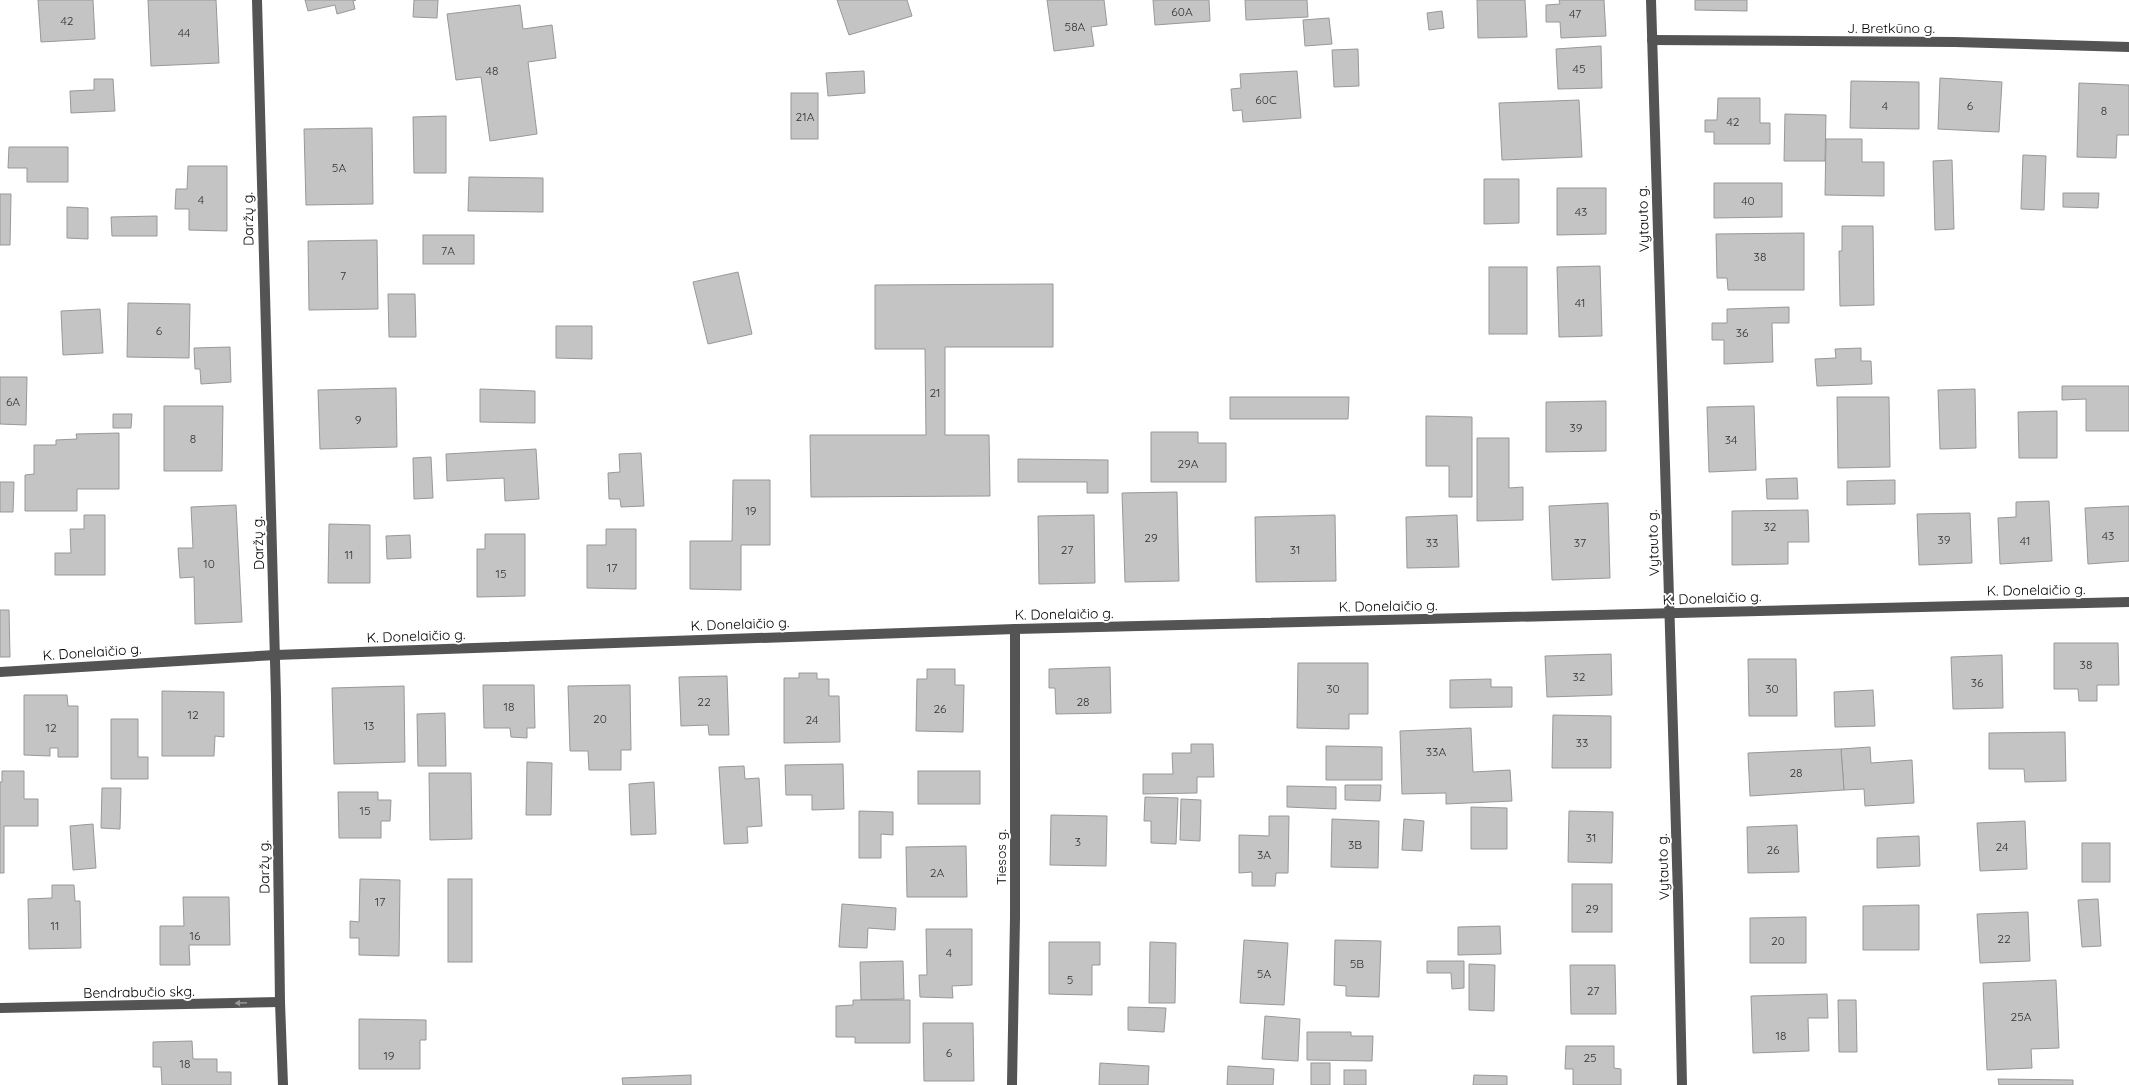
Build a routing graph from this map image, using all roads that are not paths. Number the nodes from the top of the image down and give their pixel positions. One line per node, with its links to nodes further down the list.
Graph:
1 (257, 0): 8 (street, Daržų g.)
2 (1651, 0): 3 (street, Vytauto g.)
3 (1652, 40): 4 (street, J. Bretkūno g.); 6 (street, Vytauto g.)
4 (2129, 47)
5 (2129, 602): 6 (street, K. Donelaičio g.)
6 (1669, 614): 7 (street, K. Donelaičio g.); 14 (street, Vytauto g.)
7 (1015, 629): 8 (street, K. Donelaičio g.); 13 (street, Tiesos g.)
8 (275, 654): 9 (street, K. Donelaičio g.); 10 (street, Daržų g.)
9 (0, 672)
10 (280, 1002): 11 (street, Bendrabučio skg., one-way to 11); 12 (street, Daržų g.)
11 (0, 1008)
12 (283, 1085)
13 (1012, 1085)
14 (1682, 1085)

